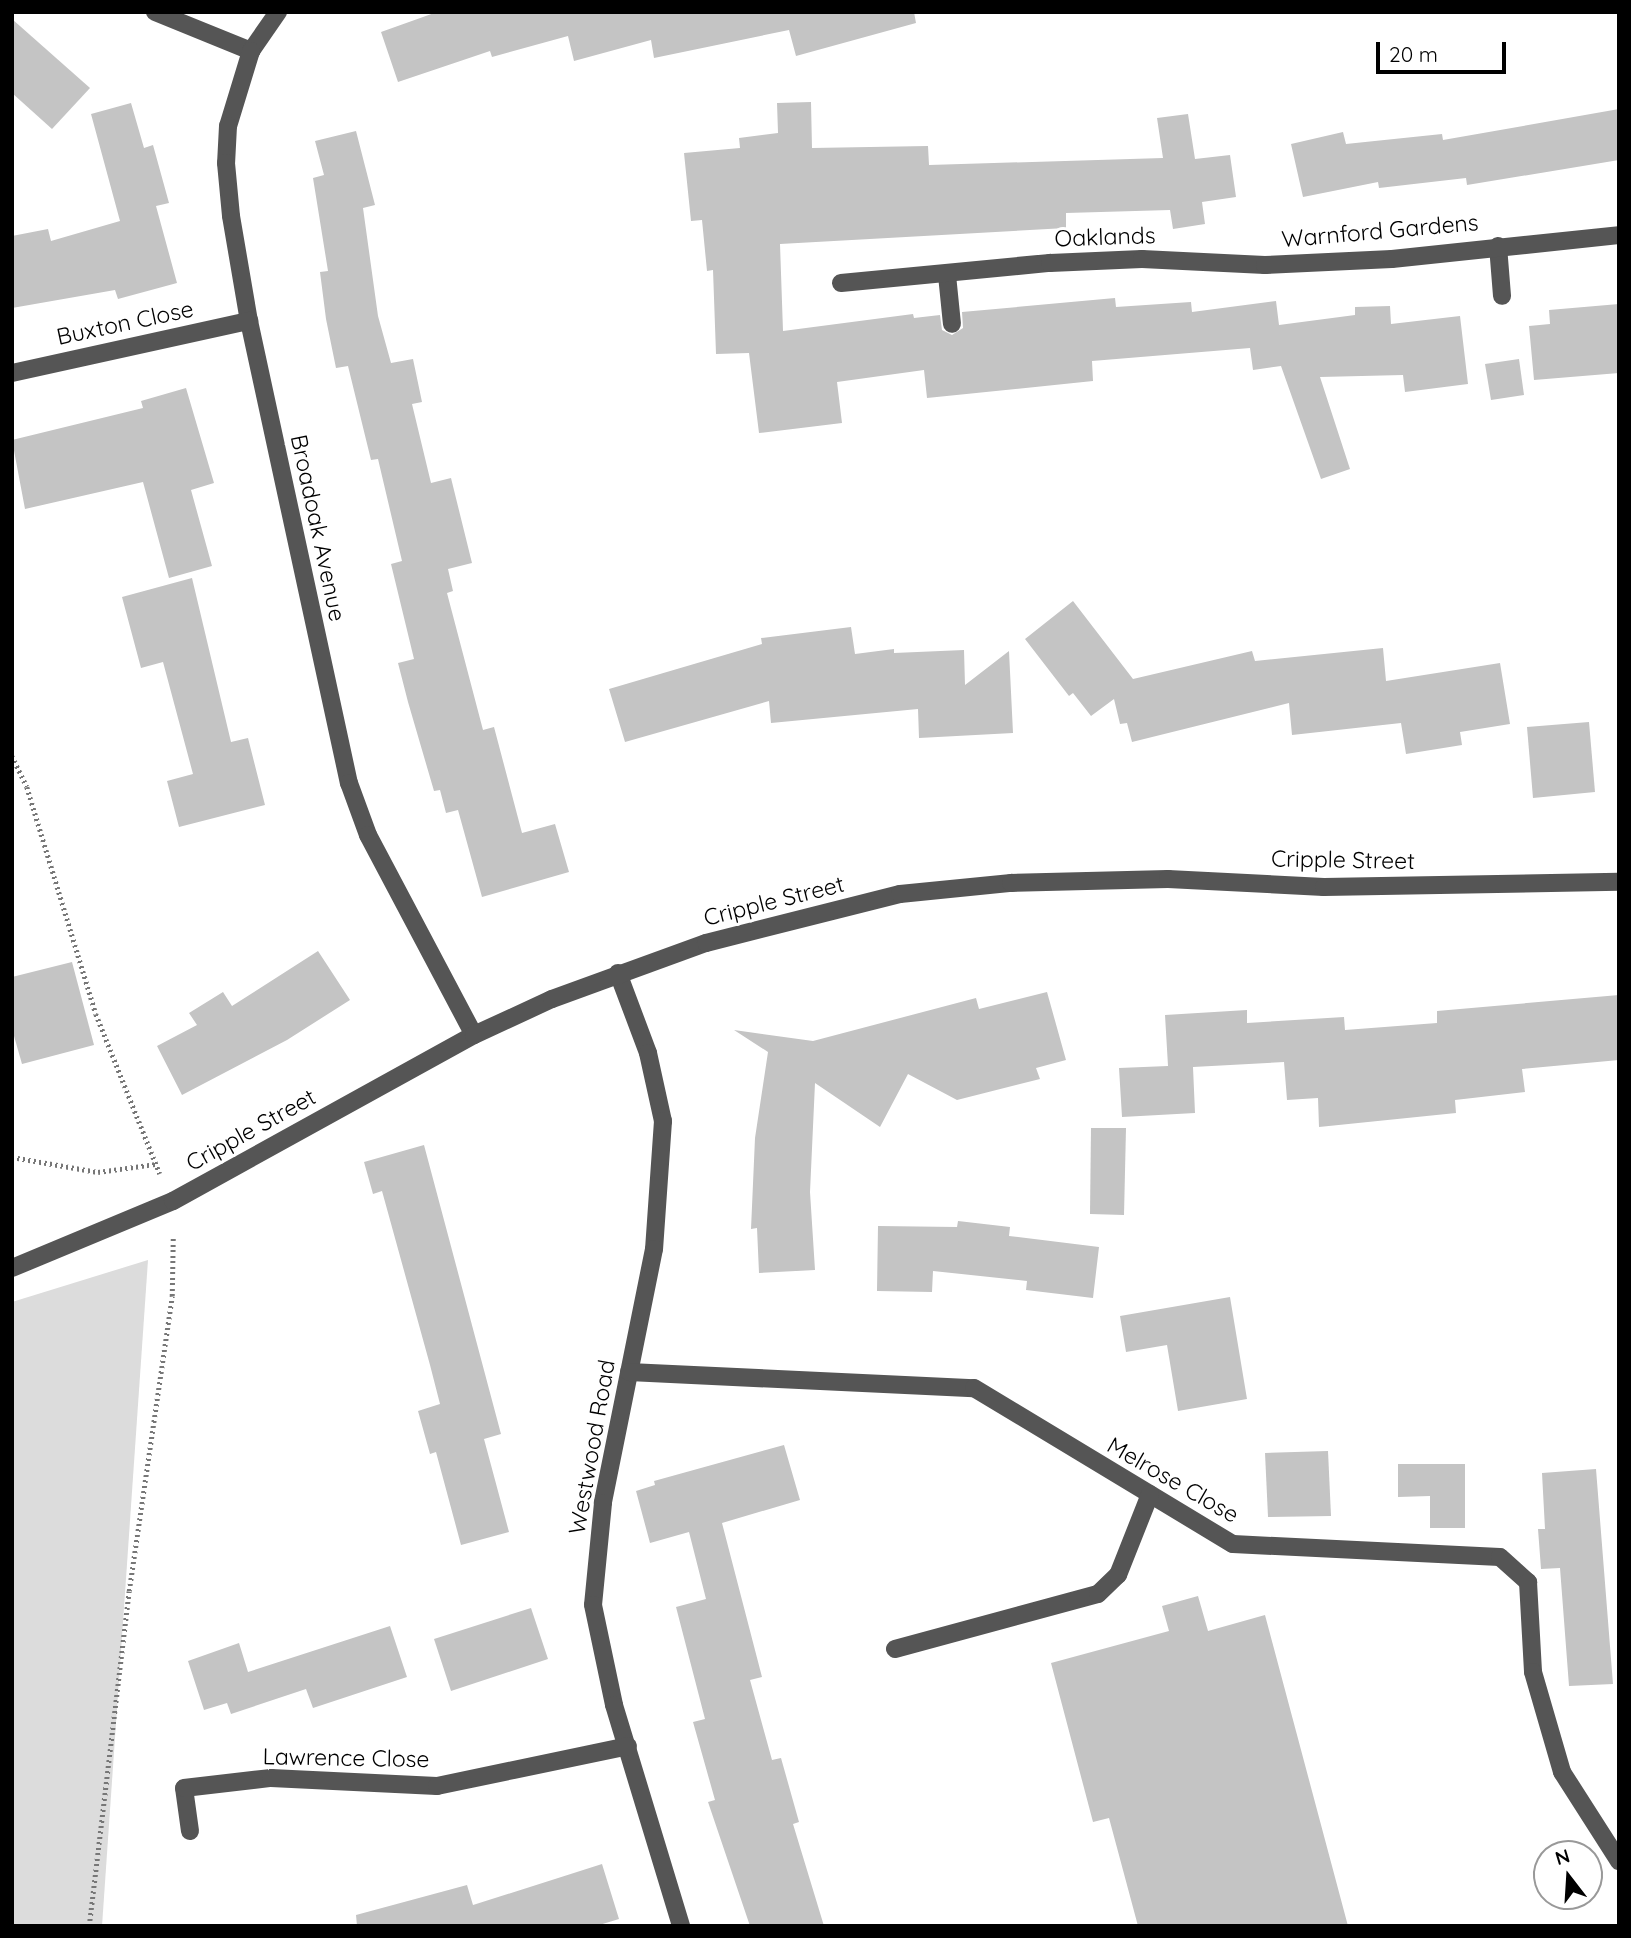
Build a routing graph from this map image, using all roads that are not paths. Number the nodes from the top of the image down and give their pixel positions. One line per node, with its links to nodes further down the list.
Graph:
1 (155, 12): 3 (street)
2 (278, 12): 3 (street, Broadoak Avenue)
3 (251, 51): 10 (street, Broadoak Avenue)
4 (1619, 235): 5 (street, Warnford Gardens)
5 (1498, 246): 6 (street, Warnford Gardens); 9 (street, Warnford Gardens)
6 (1265, 265): 7 (street, Oaklands)
7 (947, 275): 8 (street, Oaklands); 11 (street)
8 (841, 283)
9 (1502, 296)
10 (249, 321): 12 (street, Buxton Close); 15 (street, Broadoak Avenue)
11 (952, 324)
12 (12, 373)
13 (1619, 882): 14 (street, Cripple Street)
14 (618, 973): 15 (street, Cripple Street); 17 (street, Westwood Road)
15 (474, 1035): 16 (street, Cripple Street)
16 (12, 1268)
17 (629, 1372): 18 (street, Melrose Close); 20 (street, Westwood Road)
18 (1150, 1494): 19 (street); 22 (street, Melrose Close)
19 (895, 1649)
20 (628, 1746): 21 (street, Lawrence Close); 23 (street, Westwood Road)
21 (190, 1831)
22 (1619, 1861)
23 (681, 1926)

